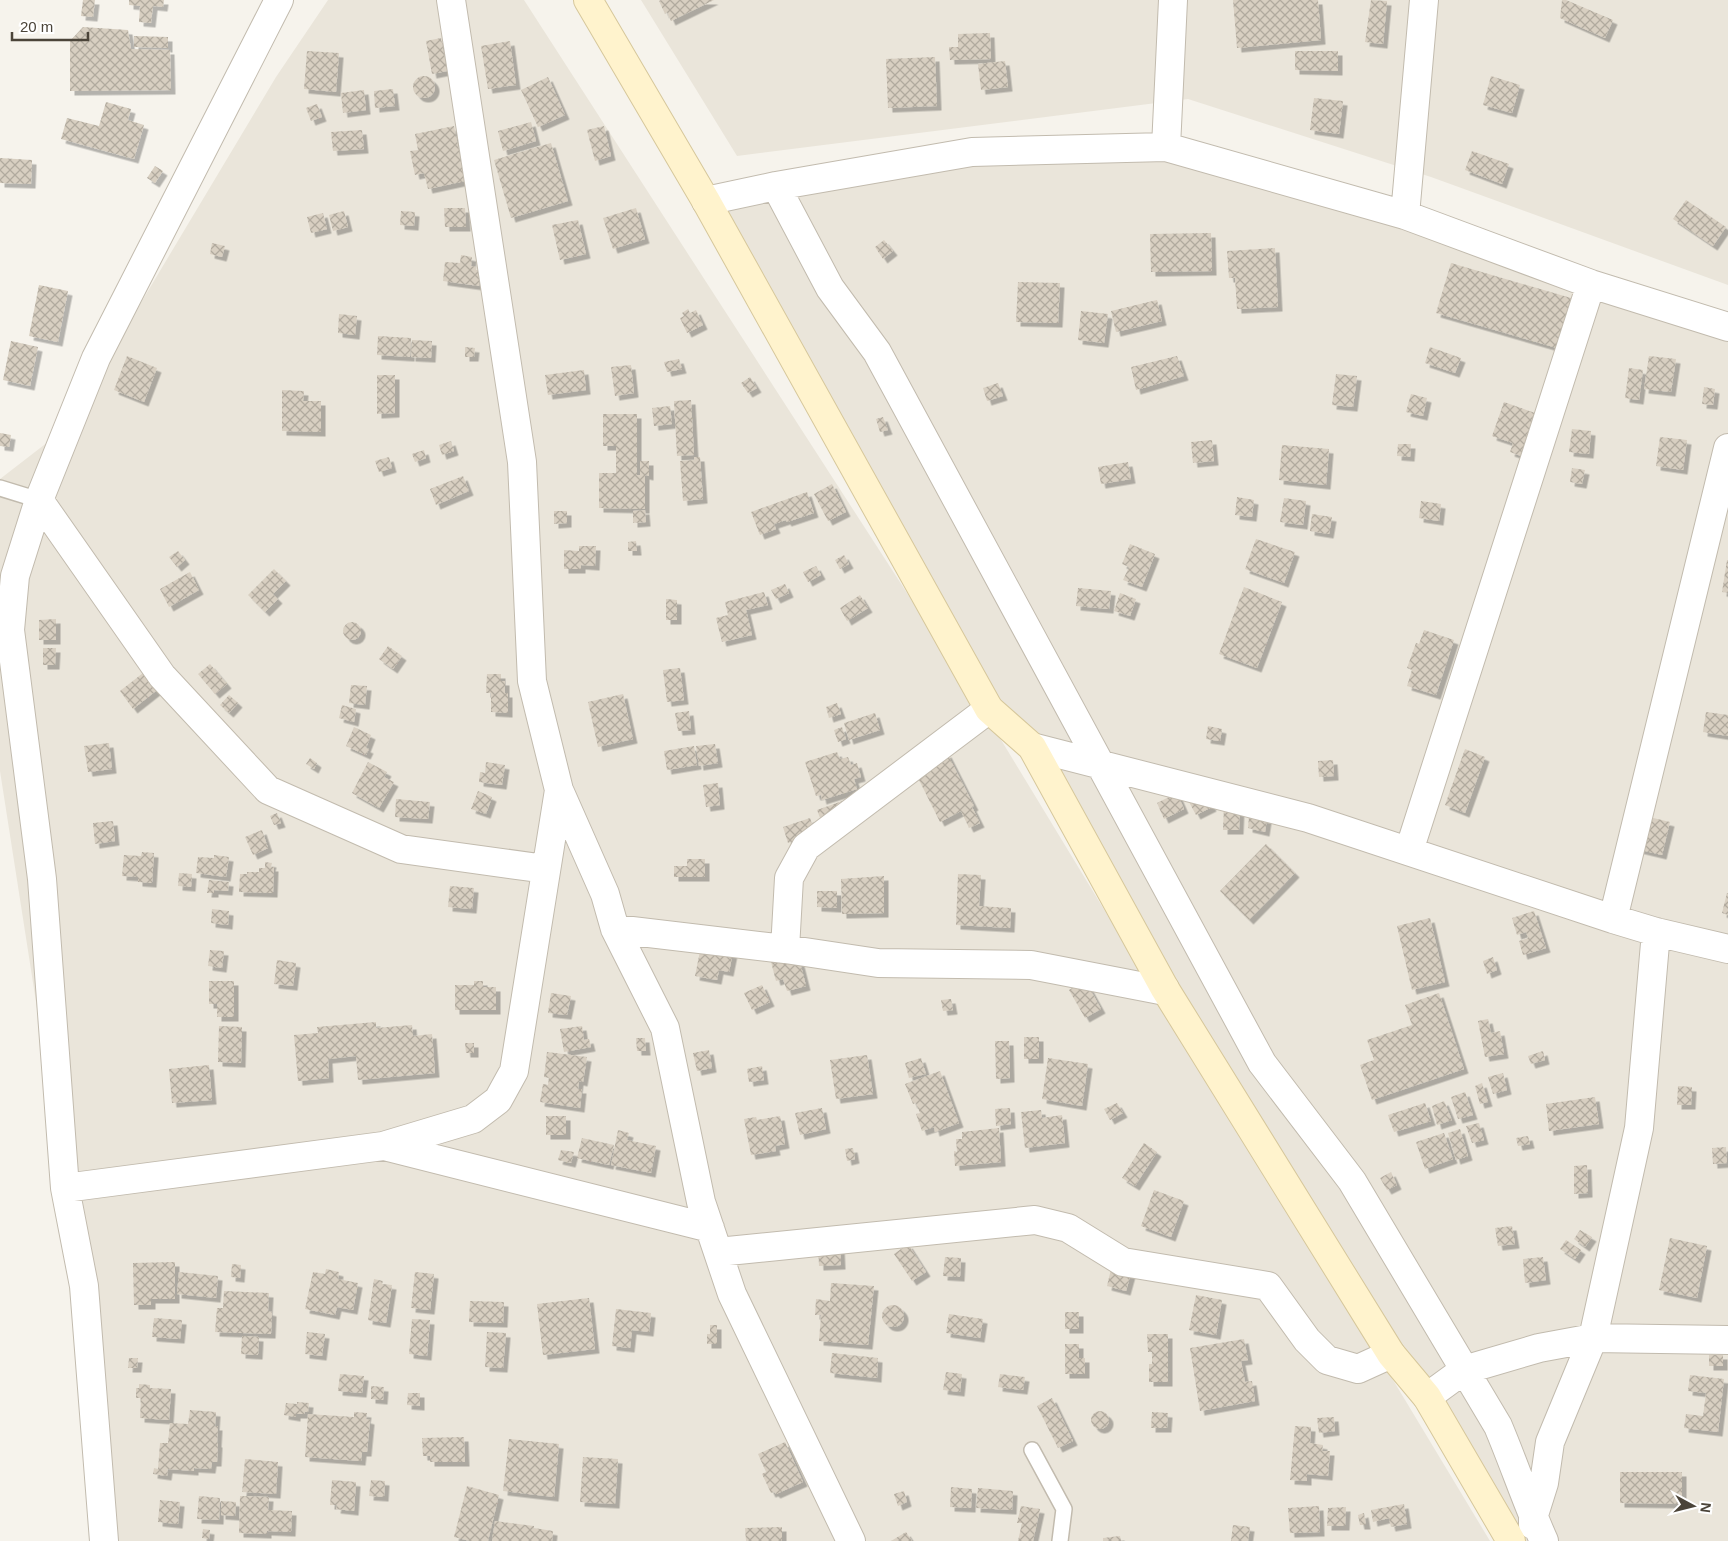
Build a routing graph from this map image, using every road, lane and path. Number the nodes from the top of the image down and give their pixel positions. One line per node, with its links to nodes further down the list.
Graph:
1 (279, 0): 14 (street)
2 (451, 0): 18 (street)
3 (588, 0): 8 (street)
4 (1173, 0): 6 (street)
5 (1424, 0): 9 (street)
6 (1166, 147): 7 (street); 9 (street)
7 (776, 186): 8 (street); 17 (street)
8 (706, 201): 15 (street)
9 (1405, 214): 10 (street)
10 (1591, 284): 11 (street); 19 (street)
11 (1728, 327)
12 (1728, 448): 21 (street)
13 (0, 488): 14 (lane)
14 (39, 500): 20 (street); 28 (street)
15 (989, 709): 16 (street); 24 (street)
16 (1032, 747): 17 (street); 26 (street)
17 (1102, 766): 19 (street); 33 (street)
18 (559, 790): 20 (street); 22 (street)
19 (1409, 851): 21 (street)
20 (546, 869): 27 (street)
21 (1613, 919): 23 (street)
22 (614, 929): 24 (street); 29 (street)
23 (1656, 932): 25 (street); 30 (street)
24 (784, 949): 26 (street)
25 (1728, 949)
26 (1165, 989): 32 (street)
27 (383, 1146): 28 (street); 29 (street)
28 (65, 1188): 37 (street)
29 (714, 1240): 32 (street); 38 (street)
30 (1593, 1338): 31 (street); 33 (street); 36 (street)
31 (1728, 1340)
32 (1391, 1354): 34 (street)
33 (1464, 1370): 34 (street); 36 (street)
34 (1427, 1397): 40 (street)
35 (1032, 1450): 39 (lane)
36 (1536, 1533)
37 (104, 1541)
38 (851, 1541)
39 (1060, 1541)
40 (1511, 1541)

